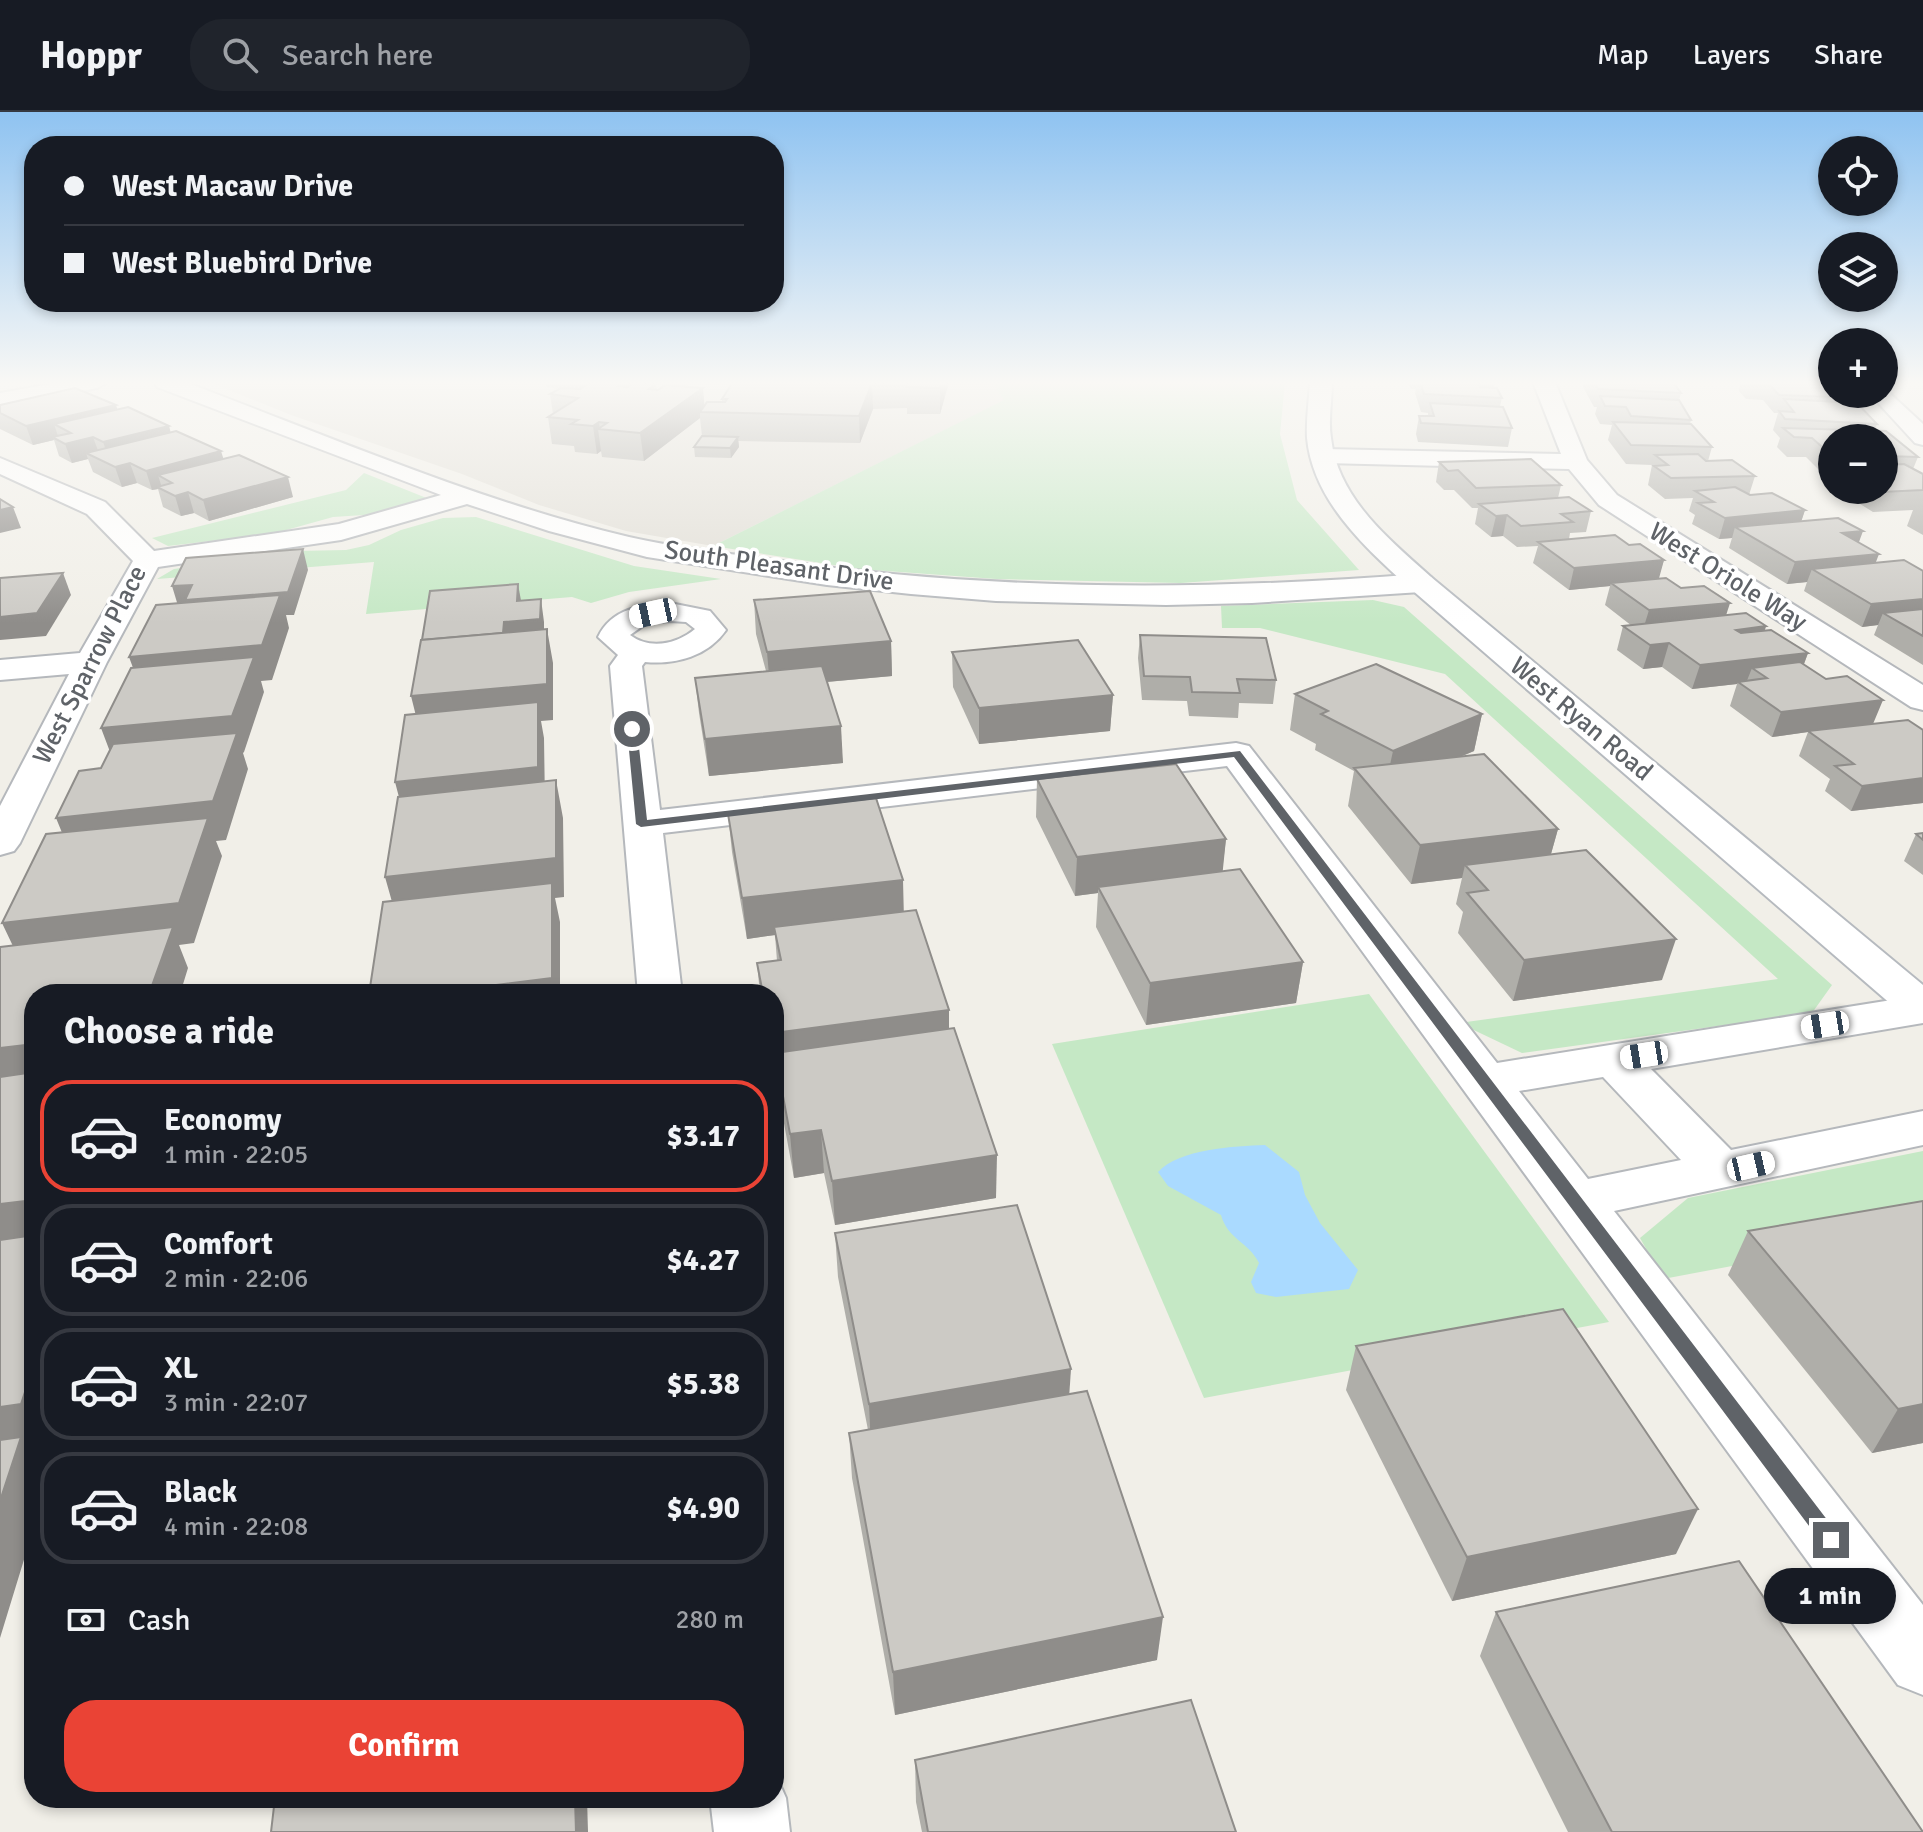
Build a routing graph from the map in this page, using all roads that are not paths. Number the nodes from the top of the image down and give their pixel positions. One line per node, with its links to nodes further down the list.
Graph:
1 (378, 462): 5 (street, South Pleasant Drive)
2 (1327, 462): 7 (street, West Ryan Road)
3 (1576, 462): 11 (street, West Oriole Way)
4 (0, 465): 6 (street, West Sparrow Place)
5 (467, 496): 6 (street); 7 (street, South Pleasant Drive)
6 (148, 560): 9 (street, West Sparrow Place)
7 (1421, 583): 15 (street, West Ryan Road)
8 (636, 651): 12 (street)
9 (91, 662): 10 (street); 13 (street, West Sparrow Place)
10 (0, 670)
11 (1923, 700)
12 (641, 824): 14 (street); 17 (street)
13 (0, 843)
14 (659, 984)
15 (1923, 1009): 16 (street)
16 (1614, 1059): 17 (street); 19 (street)
17 (1482, 1081): 20 (street)
18 (1923, 1128): 19 (street)
19 (1722, 1172): 20 (street)
20 (1573, 1201): 21 (street)
21 (1923, 1661)
22 (749, 1808): 23 (street)
23 (752, 1832)

